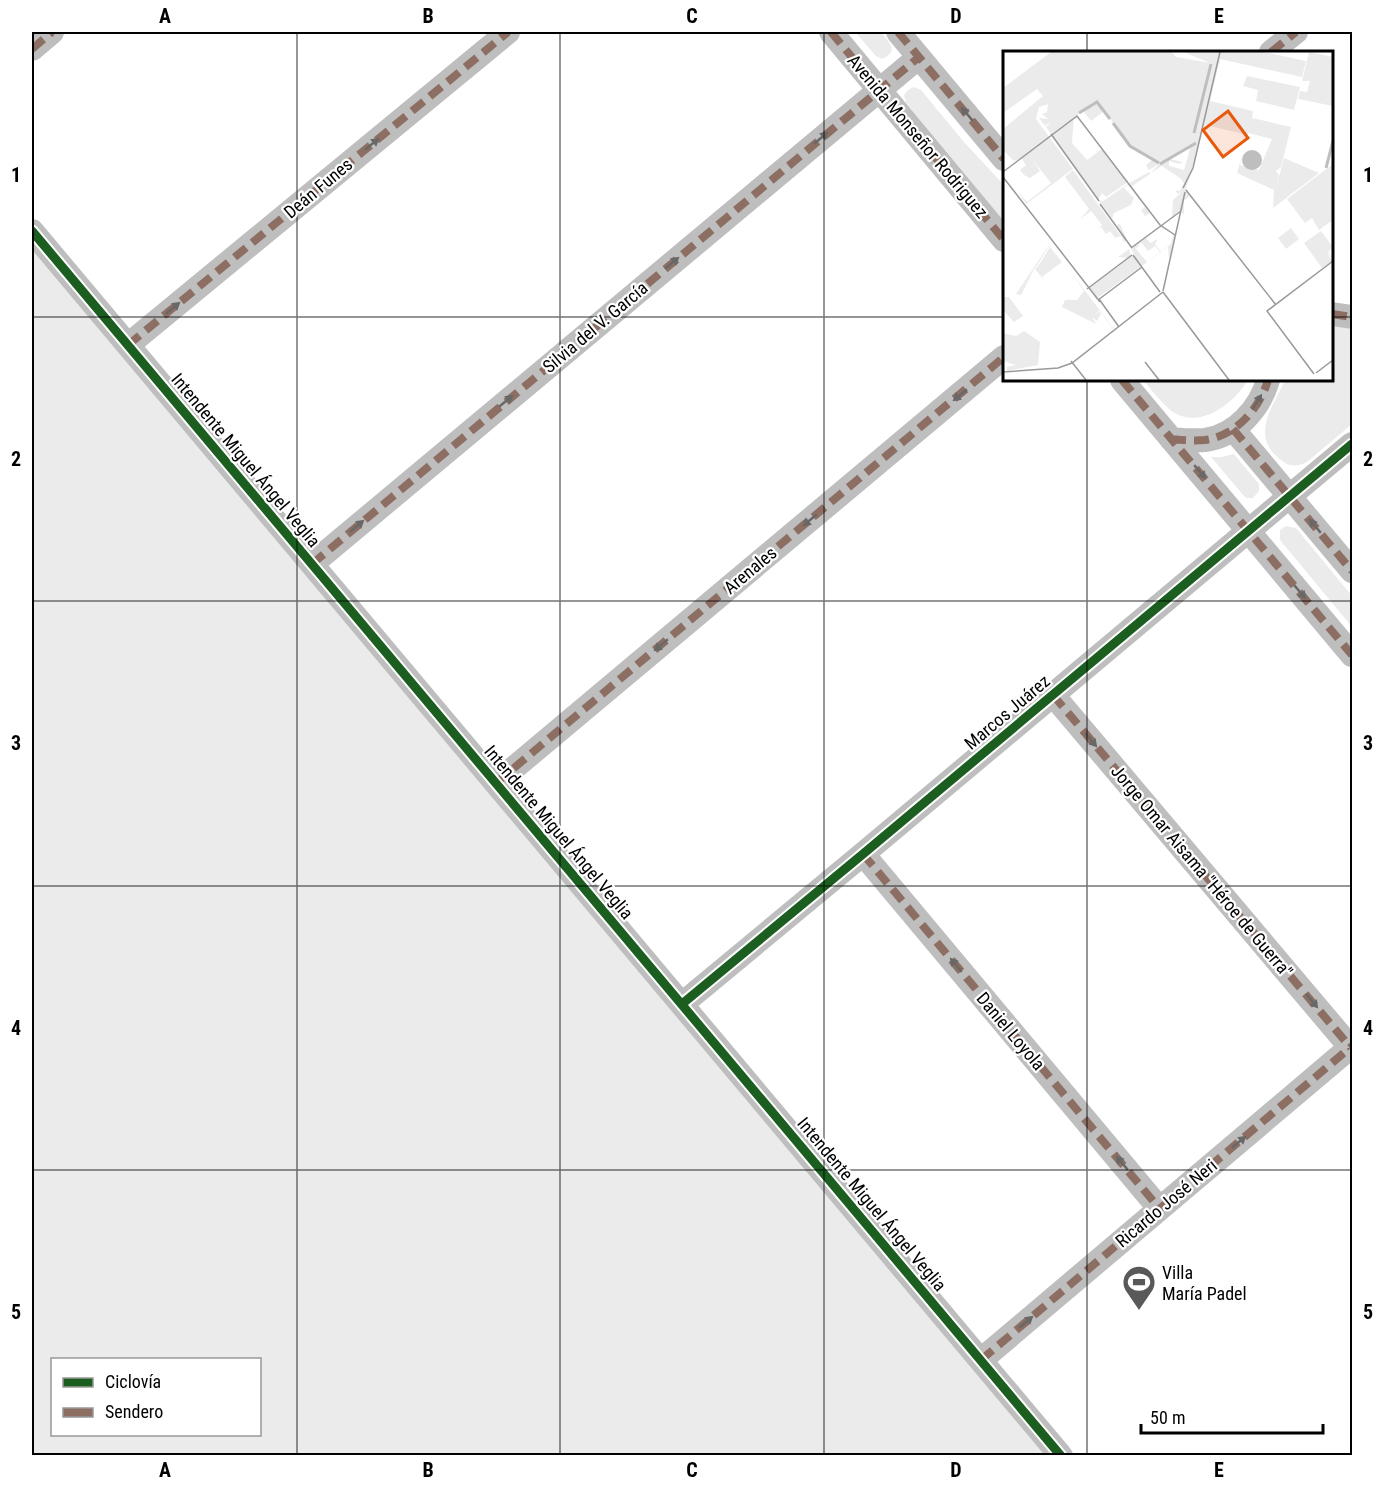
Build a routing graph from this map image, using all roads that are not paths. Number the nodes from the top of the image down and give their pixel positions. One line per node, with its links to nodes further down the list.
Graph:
1 (52, 32): 6 (street)
2 (508, 32): 15 (street, Deán Funes, one-way to 2)
3 (831, 32): 9 (street, Avenida Monseñor Rodriguez)
4 (898, 32): 8 (street)
5 (1296, 32): 7 (street)
6 (32, 49)
7 (1271, 51)
8 (919, 57): 9 (street, Silvia del V. García); 10 (street, one-way to 8)
9 (879, 89): 12 (street, Avenida Monseñor Rodriguez); 24 (street, Silvia del V. García, one-way to 9)
10 (1003, 157)
11 (32, 231): 15 (street, Intendente Miguel Ángel Veglia)
12 (1003, 238)
13 (1333, 314): 14 (street)
14 (1353, 317)
15 (128, 345): 24 (street, Intendente Miguel Ángel Veglia)
16 (1003, 359): 28 (street, Arenales, one-way to 28)
17 (1123, 381): 20 (street)
18 (1268, 381): 19 (street, one-way to 18)
19 (1233, 429): 20 (street); 22 (street)
20 (1172, 439): 23 (street, one-way to 23)
21 (1353, 444): 22 (street, Marcos Juárez)
22 (1290, 496): 23 (street, Marcos Juárez); 25 (street, one-way to 22)
23 (1249, 531): 26 (street, one-way to 26); 27 (street, Marcos Juárez)
24 (312, 564): 28 (street, Intendente Miguel Ángel Veglia)
25 (1353, 570)
26 (1353, 655)
27 (1053, 695): 29 (street, Marcos Juárez); 31 (street, Jorge Omar Aisama "Héroe de Guerra", one-way to 31)
28 (496, 783): 30 (street, Intendente Miguel Ángel Veglia)
29 (863, 854): 30 (street, Marcos Juárez); 32 (street, Daniel Loyola, one-way to 29)
30 (682, 1004): 33 (street, Intendente Miguel Ángel Veglia)
31 (1352, 1047): 32 (street, Ricardo José Neri, one-way to 31)
32 (1159, 1208): 33 (street, Ricardo José Neri, one-way to 32)
33 (981, 1360): 34 (street, Intendente Miguel Ángel Veglia)
34 (1061, 1455)

